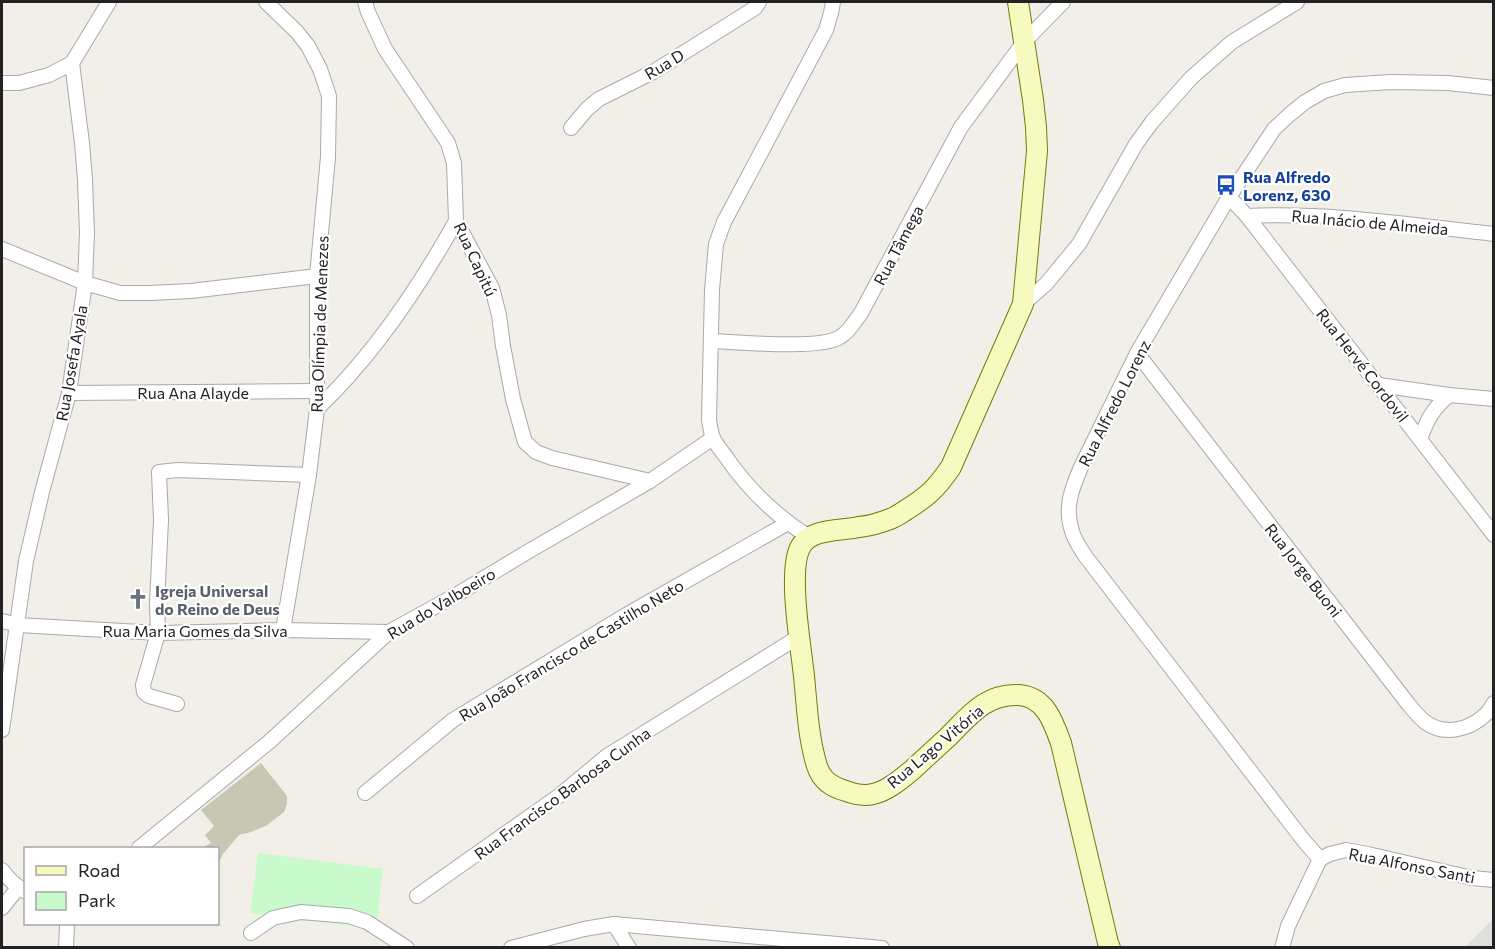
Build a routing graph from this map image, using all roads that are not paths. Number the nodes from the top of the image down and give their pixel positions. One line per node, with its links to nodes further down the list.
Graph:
1 (109, 2): 10 (street)
2 (266, 2): 19 (street, Rua Olímpia de Menezes)
3 (365, 2): 16 (street, Rua Capitú)
4 (759, 2): 13 (street, Rua D)
5 (833, 2): 22 (street)
6 (1018, 2): 9 (street)
7 (1063, 2): 9 (street, Rua Tâmega)
8 (1297, 2): 21 (street)
9 (1024, 42): 21 (street); 22 (street, Rua Tâmega)
10 (72, 63): 11 (street); 20 (street, Rua Josefa Ayala)
11 (2, 83)
12 (1494, 88): 14 (street, Rua Alfredo Lorenz)
13 (571, 128)
14 (1229, 197): 15 (street, Rua Hervé Cordovil); 23 (street, Rua Alfredo Lorenz)
15 (1247, 216): 17 (street, Rua Inácio de Almeida); 24 (street, Rua Hervé Cordovil)
16 (456, 221): 29 (street); 33 (street, Rua Capitú)
17 (1494, 234)
18 (2, 249): 20 (street)
19 (317, 276): 20 (street); 25 (street, Rua Olímpia de Menezes)
20 (85, 283): 26 (street, Rua Josefa Ayala)
21 (1023, 304): 36 (street)
22 (711, 342): 30 (street)
23 (1137, 353): 43 (street, Rua Jorge Buoni); 48 (street, Rua Alfredo Lorenz)
24 (1378, 385): 27 (street); 31 (street, Rua Hervé Cordovil)
25 (317, 391): 26 (street, Rua Ana Alayde); 29 (street, Rua Olímpia de Menezes)
26 (69, 393): 38 (street, Rua Josefa Ayala)
27 (1449, 396): 28 (street); 31 (street)
28 (1494, 399)
29 (317, 409): 32 (street, Rua Olímpia de Menezes)
30 (713, 438): 33 (street, Rua do Valboeiro); 34 (street)
31 (1420, 439): 35 (street, Rua Hervé Cordovil)
32 (309, 475): 39 (street, Rua Olímpia de Menezes); 41 (street)
33 (650, 481): 40 (street, Rua do Valboeiro)
34 (788, 523): 36 (street); 46 (street, Rua João Francisco de Castilho Neto)
35 (1494, 535)
36 (809, 537): 42 (street, Rua Lago Vitória)
37 (2, 621): 38 (street, Rua Maria Gomes da Silva)
38 (18, 625): 41 (street, Rua Maria Gomes da Silva); 45 (street, Rua Josefa Ayala)
39 (283, 630): 40 (street, Rua Maria Gomes da Silva); 41 (street, Rua Maria Gomes da Silva)
40 (389, 632): 47 (street, Rua do Valboeiro)
41 (158, 633): 44 (street)
42 (800, 636): 52 (street, Rua Francisco Barbosa Cunha); 65 (street, Rua Lago Vitória)
43 (1494, 703)
44 (177, 704)
45 (2, 730)
46 (365, 793)
47 (141, 847)
48 (1320, 859): 50 (street, Rua Alfonso Santi); 66 (street)
49 (2, 870): 51 (street)
50 (1494, 880)
51 (22, 890): 53 (street)
52 (417, 896)
53 (2, 908)
54 (614, 924): 57 (street); 58 (street); 62 (street)
55 (67, 925): 59 (street)
56 (251, 933): 60 (street)
57 (722, 933): 63 (street); 64 (street)
58 (561, 942): 61 (street)
59 (66, 948)
60 (407, 948)
61 (511, 948)
62 (629, 948)
63 (724, 948)
64 (882, 948)
65 (1110, 948)
66 (1282, 948)

